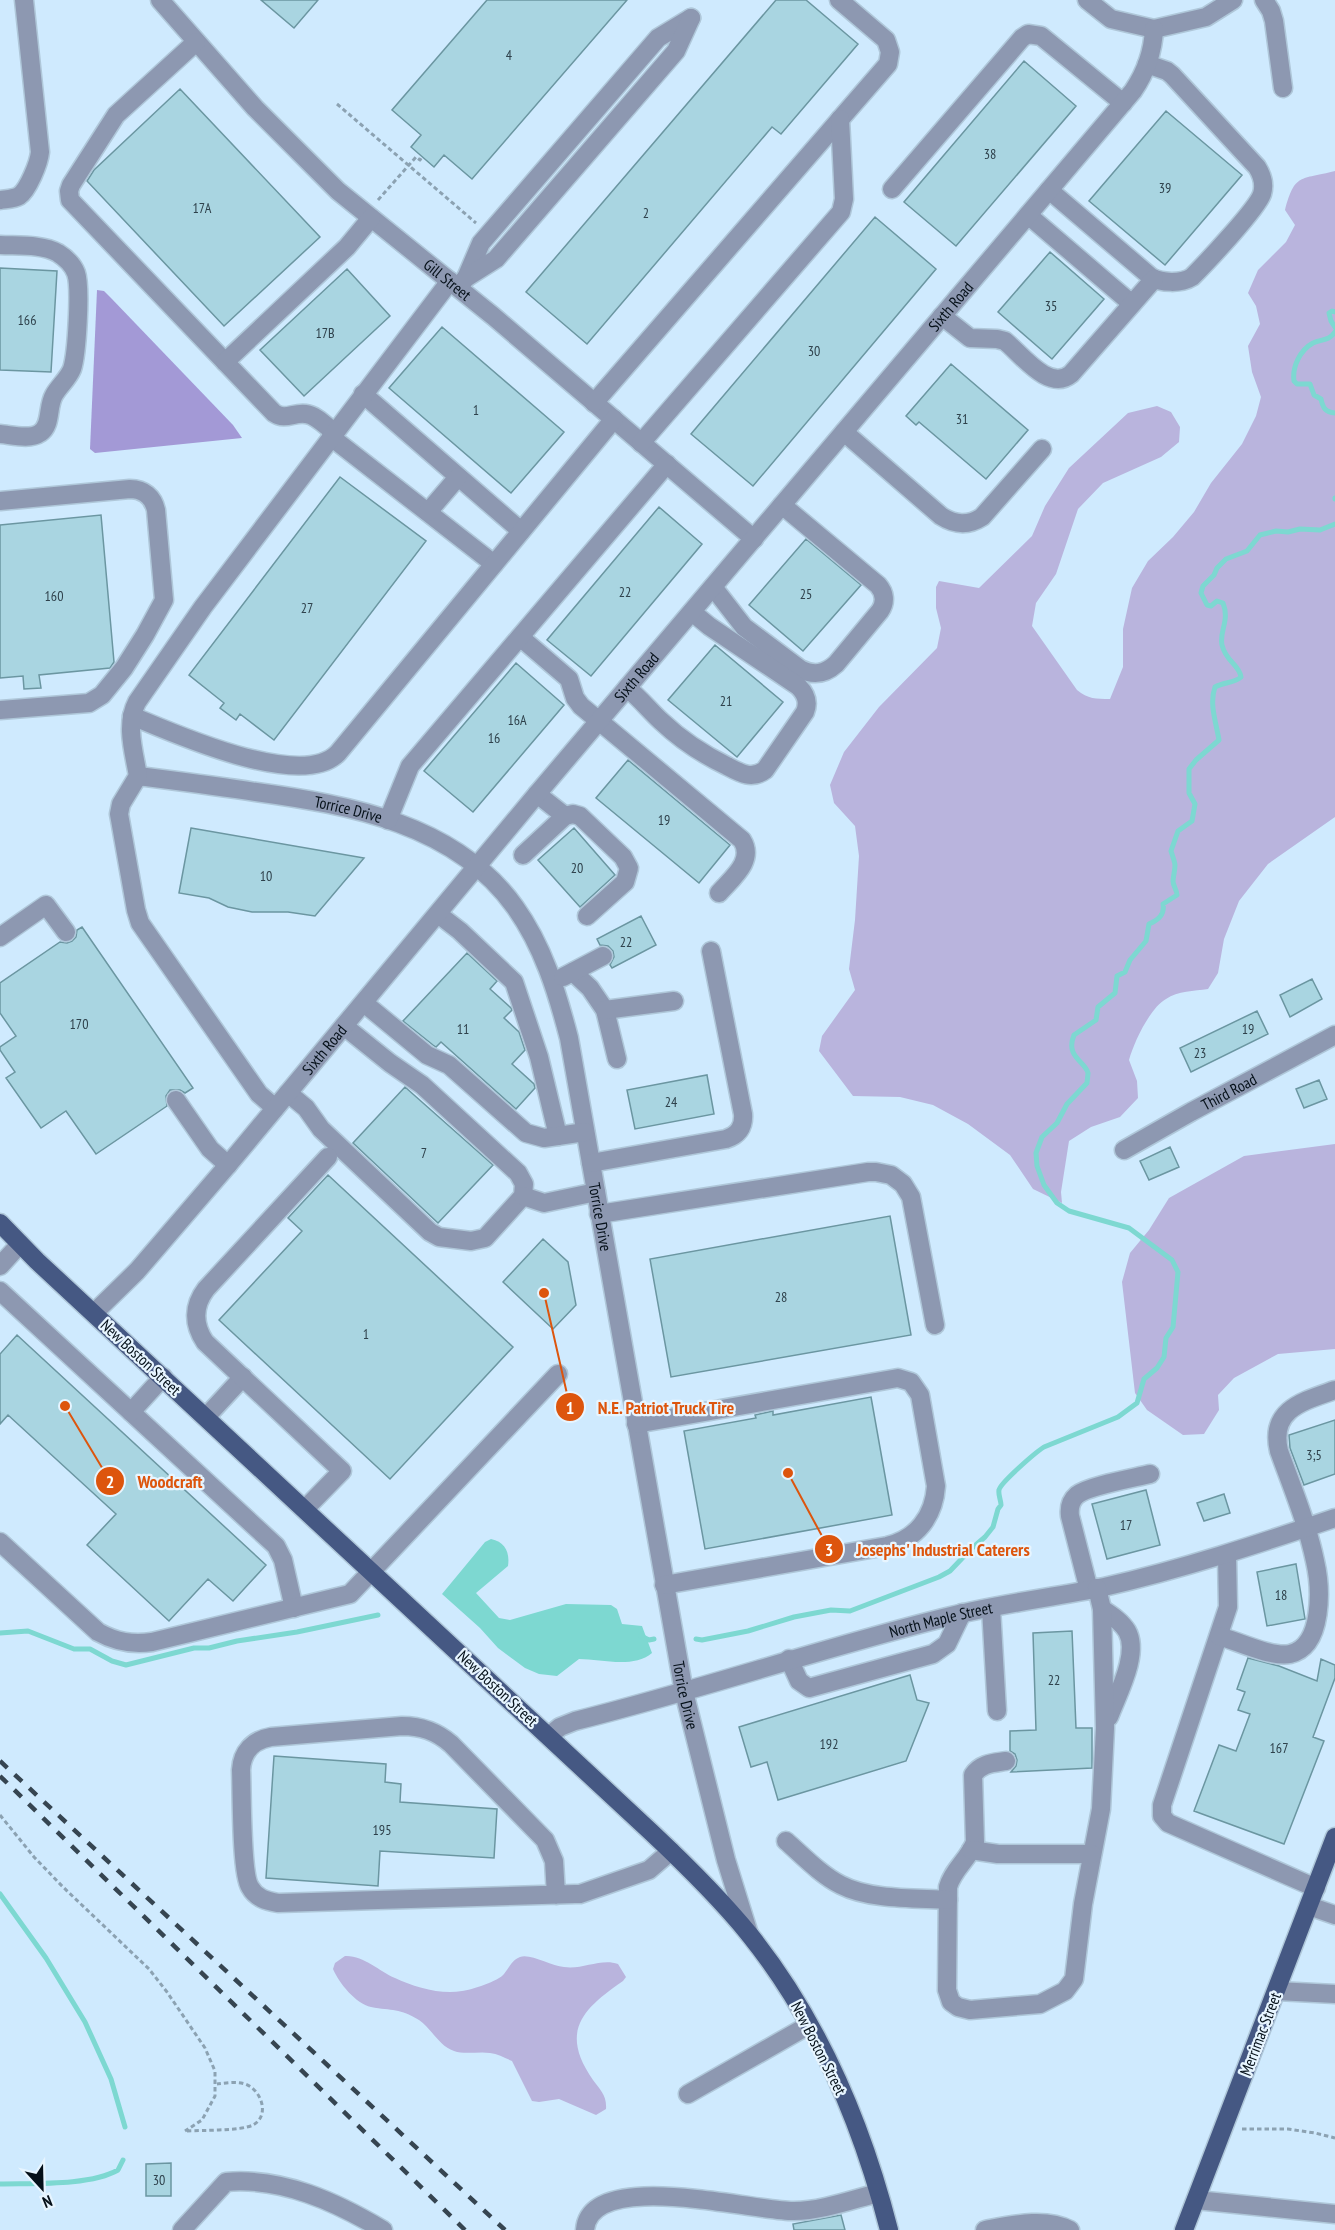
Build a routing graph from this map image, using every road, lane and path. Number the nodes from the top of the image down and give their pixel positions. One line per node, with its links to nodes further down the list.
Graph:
1 (24, 0): 18 (street)
2 (160, 0): 8 (street, Gill Street)
3 (840, 0): 13 (street)
4 (1087, 0): 7 (street)
5 (1233, 0): 7 (street)
6 (1264, 0): 10 (street)
7 (1154, 29): 9 (street, Sixth Road)
8 (196, 42): 20 (street, Gill Street); 27 (street)
9 (1147, 64): 11 (street, Sixth Road); 23 (street)
10 (1283, 88)
11 (1123, 102): 16 (street); 17 (street, Sixth Road)
12 (337, 104): 15 (path)
13 (840, 119): 29 (street); 34 (street)
14 (423, 157): 15 (path)
15 (408, 165): 20 (path); 21 (path)
16 (892, 189)
17 (1049, 190): 19 (street, Sixth Road); 23 (street)
18 (0, 200)
19 (1028, 215): 25 (street); 26 (street, Sixth Road)
20 (368, 216): 24 (street, Gill Street); 27 (street)
21 (489, 234): 24 (street); 24 (street)
22 (0, 245): 32 (street)
23 (1154, 279): 25 (street)
24 (458, 282): 28 (street); 29 (street, Gill Street)
25 (1132, 304): 26 (street)
26 (942, 316): 31 (street, Sixth Road)
27 (225, 362): 33 (street)
28 (363, 394): 33 (street); 37 (street)
29 (594, 403): 30 (street, Gill Street)
30 (614, 419): 34 (street, Gill Street); 41 (street)
31 (844, 432): 35 (street); 39 (street, Sixth Road)
32 (0, 434)
33 (333, 434): 40 (street); 49 (street)
34 (641, 443): 36 (street, Gill Street)
35 (1042, 449)
36 (667, 464): 42 (street, Gill Street); 46 (street)
37 (458, 477): 40 (street); 41 (street)
38 (0, 501): 48 (street)
39 (782, 505): 42 (street, Sixth Road); 44 (street)
40 (428, 512): 43 (street)
41 (521, 531): 43 (street)
42 (754, 539): 44 (street, Sixth Road)
43 (494, 564): 49 (street)
44 (713, 587): 45 (street, Sixth Road)
45 (692, 612): 47 (street, Sixth Road); 47 (street)
46 (520, 637): 50 (street); 54 (street)
47 (627, 688): 50 (street, Sixth Road)
48 (0, 710)
49 (132, 716): 51 (street)
50 (599, 721): 52 (street, Sixth Road); 57 (street)
51 (138, 776): 54 (street, Torrice Drive); 74 (street)
52 (537, 794): 53 (street); 56 (street, Sixth Road)
53 (565, 816): 55 (street); 59 (street)
54 (388, 820): 56 (street, Torrice Drive)
55 (523, 855)
56 (477, 867): 58 (street, Sixth Road); 65 (street, Torrice Drive)
57 (719, 893)
58 (438, 914): 67 (street, Sixth Road); 76 (street)
59 (587, 916)
60 (66, 932): 61 (street)
61 (0, 937)
62 (711, 951): 79 (street)
63 (603, 956): 64 (street)
64 (573, 972): 65 (street); 68 (street)
65 (553, 982): 75 (street, Torrice Drive)
66 (674, 1001): 68 (street)
67 (364, 1003): 69 (street, Sixth Road); 76 (street)
68 (605, 1010): 71 (street)
69 (344, 1026): 72 (street, Sixth Road); 82 (street)
70 (1335, 1035): 77 (street, Third Road)
71 (617, 1059)
72 (288, 1093): 74 (street, Sixth Road); 82 (street)
73 (176, 1100): 80 (street)
74 (275, 1108): 80 (street, Sixth Road)
75 (585, 1132): 76 (street); 79 (street, Torrice Drive)
76 (558, 1136)
77 (1124, 1150)
78 (328, 1157): 92 (street)
79 (591, 1163): 81 (street, Torrice Drive)
80 (228, 1165): 88 (street, Sixth Road)
81 (596, 1192): 82 (street); 83 (street, Torrice Drive)
82 (523, 1196)
83 (599, 1214): 89 (street); 96 (street, Torrice Drive)
84 (0, 1223): 85 (main road, New Boston Street)
85 (21, 1244): 86 (street); 88 (main road, New Boston Street)
86 (0, 1266)
87 (0, 1291): 94 (street)
88 (94, 1314): 91 (main road, New Boston Street)
89 (935, 1325)
90 (558, 1374): 103 (street)
91 (163, 1377): 94 (street); 95 (main road, New Boston Street)
92 (243, 1377): 95 (street); 98 (street)
93 (1335, 1390): 100 (street)
94 (131, 1412): 106 (street)
95 (206, 1417): 98 (main road, New Boston Street)
96 (636, 1424): 104 (street, Torrice Drive); 104 (street)
97 (1150, 1474): 105 (street)
98 (305, 1509): 103 (main road, New Boston Street)
99 (1335, 1518): 100 (street, North Maple Street)
100 (1306, 1528): 102 (street, North Maple Street); 110 (street)
101 (0, 1542): 106 (street)
102 (1227, 1555): 105 (street, North Maple Street); 110 (street)
103 (372, 1572): 106 (street); 115 (main road, New Boston Street)
104 (664, 1585): 112 (street, Torrice Drive)
105 (1093, 1589): 107 (street, North Maple Street); 108 (street)
106 (294, 1608)
107 (991, 1608): 109 (street, North Maple Street); 113 (street)
108 (1102, 1609): 114 (street); 114 (street)
109 (962, 1613): 111 (street, North Maple Street); 111 (street)
110 (1219, 1636): 123 (street)
111 (789, 1659): 112 (street, North Maple Street)
112 (684, 1692): 115 (street, North Maple Street); 128 (street, Torrice Drive)
113 (998, 1711)
114 (1105, 1728): 122 (street)
115 (549, 1736): 121 (main road, New Boston Street)
116 (1006, 1761): 120 (street)
117 (0, 1815): 132 (path)
118 (1335, 1837): 123 (main road, Merrimac Street)
119 (786, 1841): 125 (street)
120 (971, 1850): 122 (street); 125 (street)
121 (671, 1851): 124 (street); 128 (main road, New Boston Street)
122 (1092, 1854): 125 (street)
123 (1316, 1888): 126 (main road, Merrimac Street)
124 (556, 1895): 124 (street)
125 (948, 1900)
126 (1309, 1906): 127 (street); 129 (main road, Merrimac Street)
127 (1335, 1915)
128 (749, 1935): 131 (main road, New Boston Street)
129 (1277, 1991): 130 (street); 134 (main road, Merrimac Street)
130 (1335, 1994)
131 (809, 2025): 133 (street); 136 (main road, New Boston Street)
132 (217, 2084): 132 (path)
133 (688, 2094)
134 (1225, 2125): 135 (path); 137 (main road, Merrimac Street)
135 (1335, 2138)
136 (878, 2193): 141 (street); 142 (main road, New Boston Street)
137 (1196, 2200): 138 (street); 145 (main road, Merrimac Street)
138 (1335, 2214)
139 (182, 2230): 140 (street)
140 (383, 2230)
141 (585, 2230)
142 (889, 2230)
143 (985, 2230): 144 (street)
144 (1070, 2230)
145 (1184, 2230)

